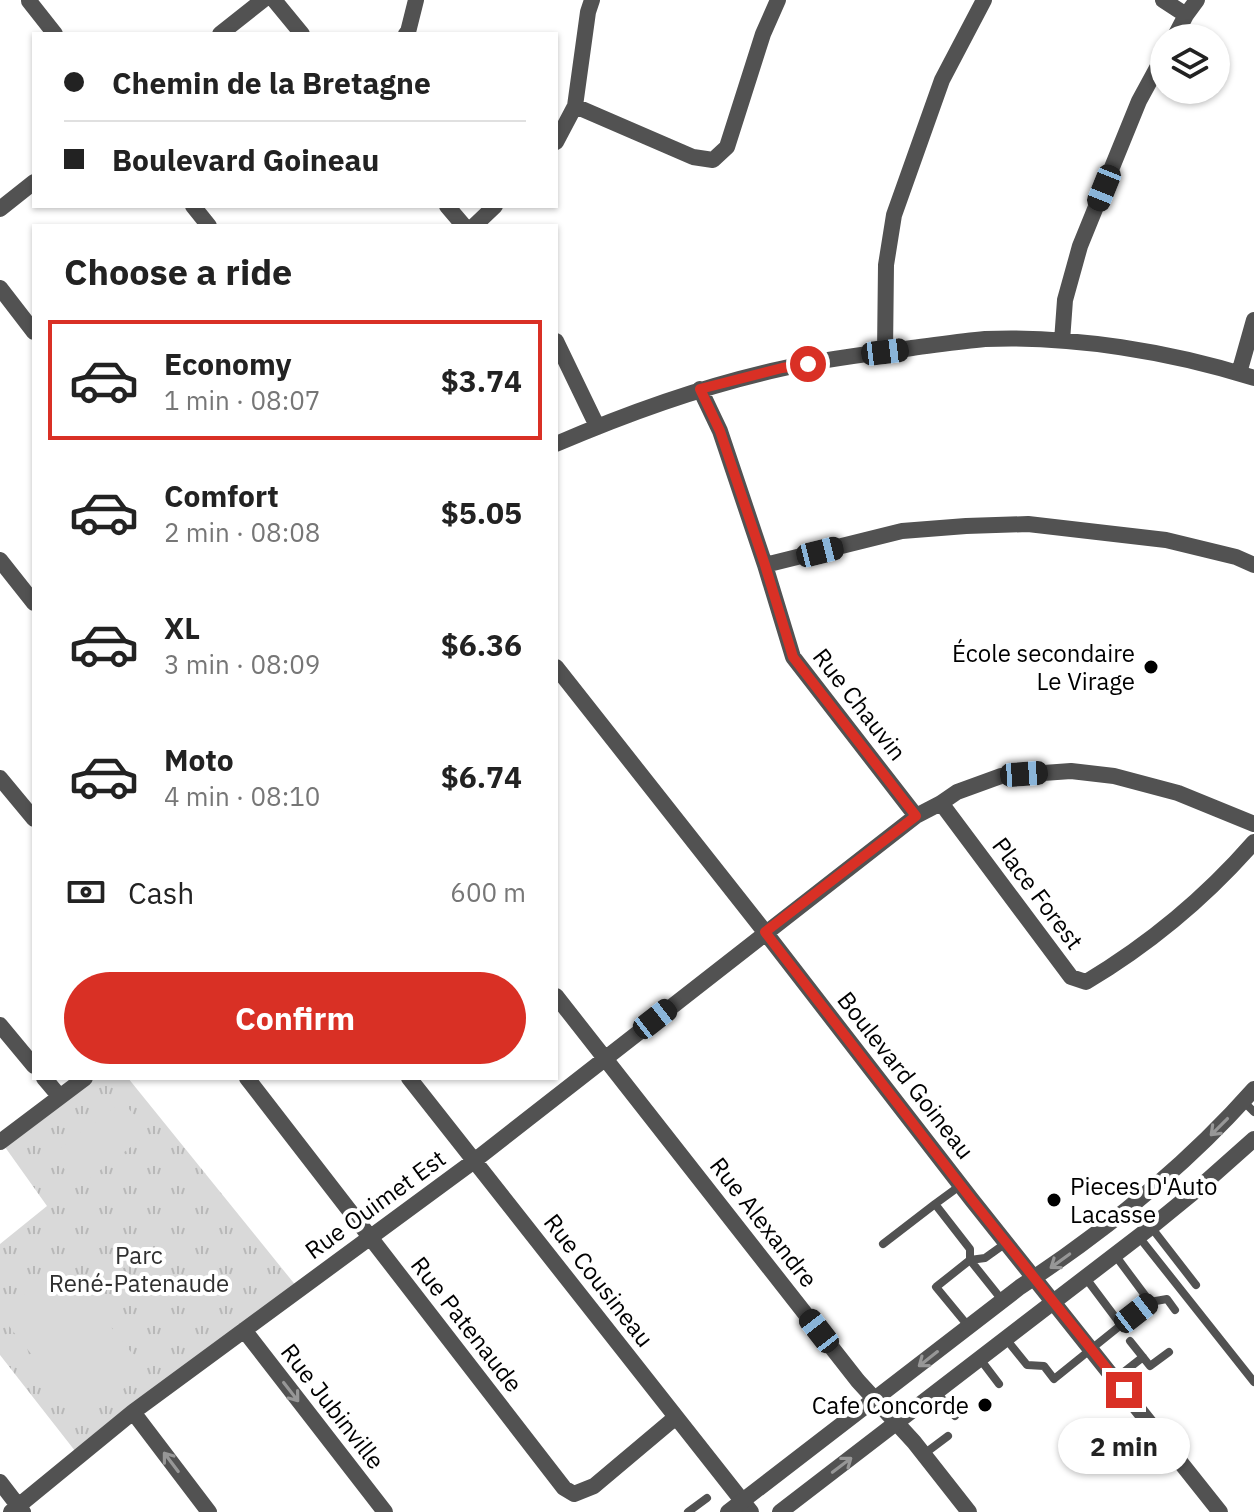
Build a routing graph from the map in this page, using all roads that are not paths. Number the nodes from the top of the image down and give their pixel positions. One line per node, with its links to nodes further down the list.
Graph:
1 (263, 0): 13 (street)
2 (274, 0): 14 (street)
3 (416, 0): 15 (street)
4 (592, 0): 17 (street)
5 (778, 0): 17 (street)
6 (984, 0): 32 (street)
7 (1163, 0): 10 (street)
8 (1197, 0): 10 (street)
9 (29, 1): 12 (street)
10 (1186, 15): 11 (street)
11 (1181, 24)
12 (53, 32)
13 (223, 32)
14 (300, 32)
15 (408, 32)
16 (1150, 81): 30 (street)
17 (575, 106): 18 (street)
18 (558, 138)
19 (32, 184): 23 (street)
20 (195, 208): 24 (street)
21 (449, 208): 25 (street)
22 (493, 208): 26 (street)
23 (0, 209)
24 (207, 224)
25 (462, 224)
26 (476, 224)
27 (0, 288): 29 (street)
28 (1254, 320): 33 (street)
29 (32, 329)
30 (1062, 341): 32 (street); 33 (street)
31 (558, 345): 35 (street)
32 (885, 352): 34 (street)
33 (1247, 376)
34 (700, 389): 35 (street); 38 (street, Rue Chauvin)
35 (597, 426): 36 (street)
36 (558, 443)
37 (0, 560): 40 (street)
38 (765, 565): 39 (street); 44 (street, Rue Chauvin)
39 (1254, 565)
40 (32, 600)
41 (558, 672): 48 (street, Boulevard Goineau)
42 (0, 778): 45 (street)
43 (941, 803): 44 (street, Rue Ouimet Est); 46 (street, Rue Ouimet Est); 47 (street, Place Forest)
44 (916, 816): 48 (street, Rue Ouimet Est)
45 (32, 817)
46 (1254, 824)
47 (1254, 842)
48 (765, 932): 51 (street, Rue Ouimet Est); 62 (street, Boulevard Goineau)
49 (558, 999): 51 (street, Rue Alexandre)
50 (0, 1025): 52 (street)
51 (605, 1059): 61 (street, Rue Ouimet Est); 90 (street, Rue Alexandre)
52 (32, 1064)
53 (46, 1080): 57 (street)
54 (82, 1080): 57 (street)
55 (249, 1080): 65 (street, Rue Patenaude)
56 (411, 1080): 61 (street, Rue Cousineau)
57 (60, 1097): 60 (street)
58 (1250, 1101): 71 (street, one-way to 71)
59 (1254, 1139): 64 (street)
60 (0, 1142)
61 (474, 1161): 65 (street, Rue Ouimet Est); 93 (street, Rue Cousineau)
62 (961, 1185): 63 (lane); 66 (street, Boulevard Goineau)
63 (935, 1204): 67 (lane); 69 (lane)
64 (1144, 1232): 68 (street); 72 (lane); 87 (lane)
65 (370, 1239): 79 (street, Rue Ouimet Est); 93 (street, Rue Patenaude)
66 (1006, 1242): 69 (lane); 71 (street, Boulevard Goineau)
67 (883, 1244)
68 (1115, 1255): 70 (street); 75 (lane)
69 (970, 1260): 73 (lane); 78 (lane)
70 (1085, 1277): 74 (street); 77 (lane)
71 (1035, 1278): 73 (street); 74 (street, Boulevard Goineau)
72 (1196, 1285)
73 (1002, 1301): 78 (street)
74 (1054, 1302): 80 (street); 82 (street, Boulevard Goineau)
75 (1150, 1302): 76 (lane); 77 (lane)
76 (1175, 1310)
77 (1121, 1325): 82 (lane)
78 (969, 1327): 90 (street, one-way to 90)
79 (244, 1330): 91 (street, Rue Ouimet Est); 103 (street, Rue Jubinville, one-way to 103)
80 (1006, 1339): 82 (lane); 85 (street)
81 (1130, 1341): 84 (lane)
82 (1092, 1349): 86 (street, Boulevard Goineau)
83 (1169, 1352): 84 (lane)
84 (1143, 1357): 86 (lane)
85 (980, 1359): 88 (lane); 89 (street)
86 (1115, 1379): 107 (street, Boulevard Goineau)
87 (1254, 1382)
88 (999, 1384)
89 (937, 1392): 92 (lane); 94 (street)
90 (875, 1399): 94 (street, Rue Alexandre); 99 (street)
91 (133, 1412): 100 (street, Rue Ouimet Est); 102 (street, one-way to 91)
92 (955, 1416)
93 (676, 1417): 99 (street, Rue Cousineau)
94 (897, 1423): 96 (street, Rue Alexandre); 105 (street, one-way to 94)
95 (948, 1436): 96 (lane)
96 (924, 1454): 106 (street, Rue Alexandre)
97 (0, 1482): 100 (street)
98 (707, 1498): 101 (lane)
99 (747, 1506): 104 (street)
100 (18, 1510)
101 (691, 1511)
102 (209, 1512)
103 (385, 1512)
104 (728, 1512)
105 (780, 1512)
106 (969, 1512)
107 (1220, 1512)

